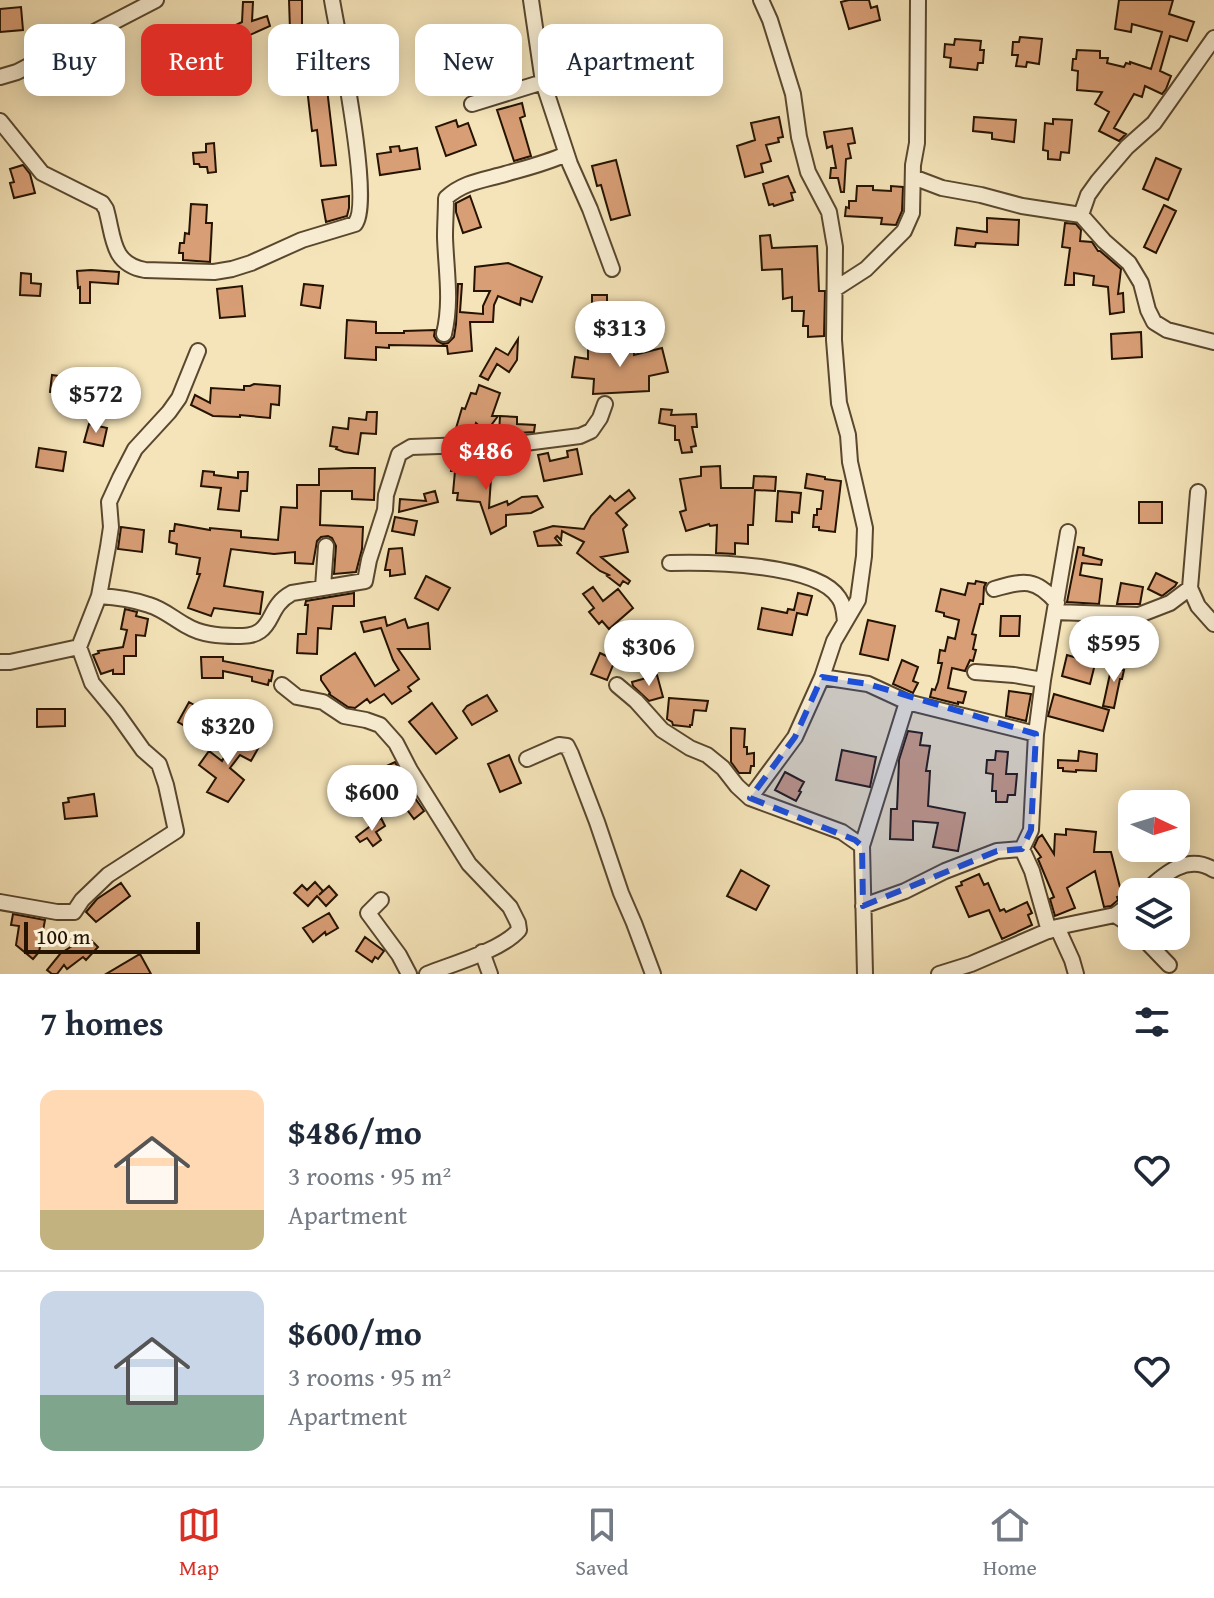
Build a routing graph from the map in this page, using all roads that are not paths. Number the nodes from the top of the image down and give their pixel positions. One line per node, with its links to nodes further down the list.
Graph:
1 (156, 0): 8 (street)
2 (332, 0): 12 (street)
3 (531, 0): 7 (street)
4 (761, 0): 17 (street)
5 (918, 0): 14 (street)
6 (1214, 38): 15 (street)
7 (538, 48)
8 (0, 77)
9 (538, 84): 11 (street)
10 (547, 96): 13 (street)
11 (472, 104)
12 (0, 121)
13 (566, 154): 16 (street); 18 (street)
14 (913, 177): 15 (street); 17 (street)
15 (1081, 215): 19 (street)
16 (612, 269)
17 (835, 289): 31 (street)
18 (444, 334)
19 (1214, 342)
20 (198, 351): 29 (street)
21 (605, 404): 26 (street)
22 (1198, 492): 27 (street)
23 (1068, 532): 30 (street)
24 (326, 546): 26 (street)
25 (670, 563): 31 (street)
26 (323, 587): 29 (street)
27 (1190, 588): 30 (street); 32 (street)
28 (994, 589): 30 (street)
29 (99, 596): 33 (street)
30 (1056, 608): 37 (street)
31 (845, 622): 36 (street)
32 (1214, 624)
33 (79, 647): 34 (street); 49 (street)
34 (0, 662)
35 (975, 672): 37 (street)
36 (822, 677): 40 (street); 43 (street)
37 (1043, 680): 41 (street)
38 (282, 685): 56 (street)
39 (617, 685): 43 (street)
40 (907, 702): 41 (street); 44 (street)
41 (1036, 734): 45 (street)
42 (527, 759): 61 (street)
43 (750, 798): 44 (street)
44 (862, 846): 50 (street)
45 (1022, 849): 50 (street); 54 (street)
46 (1214, 870): 47 (street)
47 (1160, 878)
48 (381, 900): 58 (street)
49 (0, 902)
50 (863, 906): 62 (street)
51 (1118, 913): 52 (street)
52 (1115, 915): 53 (street); 54 (street)
53 (1118, 917)
54 (1053, 929): 63 (street); 64 (street)
55 (1155, 950): 57 (street)
56 (482, 952): 59 (street); 60 (street)
57 (1169, 965)
58 (409, 974)
59 (427, 974)
60 (490, 974)
61 (653, 974)
62 (865, 974)
63 (939, 974)
64 (1076, 974)

